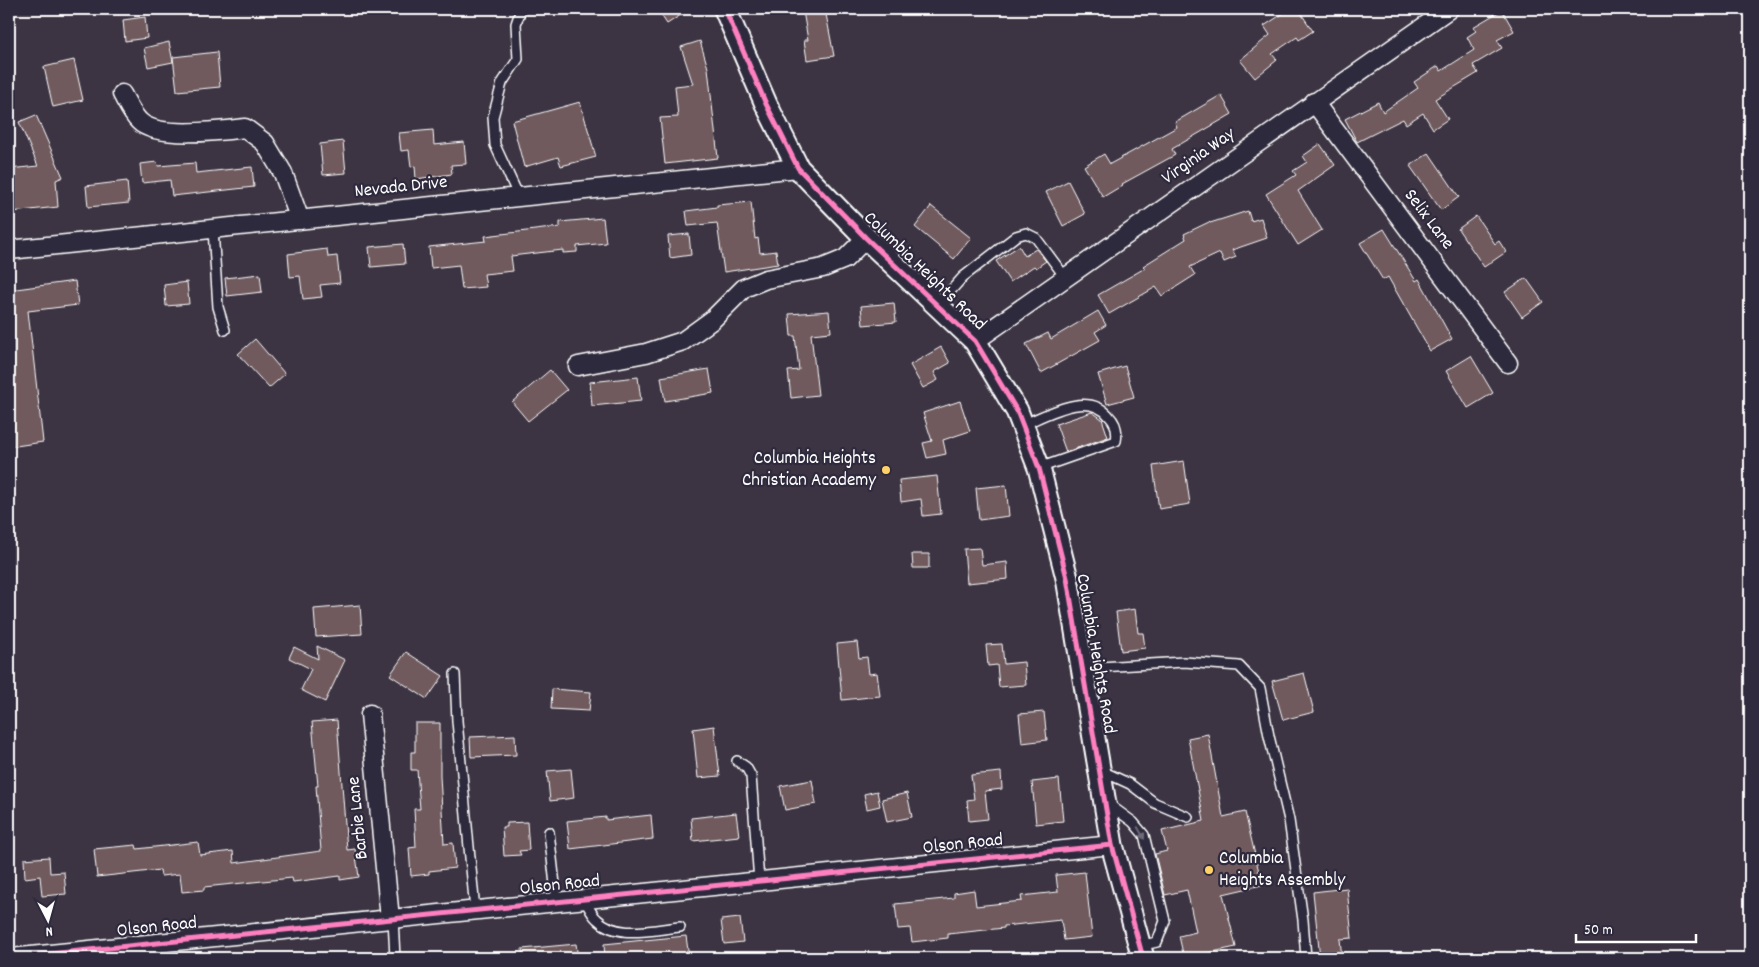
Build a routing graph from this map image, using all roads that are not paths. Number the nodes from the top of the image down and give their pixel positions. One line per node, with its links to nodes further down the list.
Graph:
1 (521, 9): 7 (lane)
2 (725, 9): 6 (street, Columbia Heights Road)
3 (1449, 9): 5 (street, Virginia Way)
4 (122, 94): 8 (street)
5 (1314, 102): 12 (street, Virginia Way); 16 (street, Selix Lane)
6 (798, 168): 7 (street, Nevada Drive); 10 (street, Columbia Heights Road)
7 (520, 197): 8 (street, Nevada Drive)
8 (300, 220): 9 (street, Nevada Drive)
9 (213, 229): 11 (street, Nevada Drive); 14 (lane)
10 (866, 238): 13 (street, Columbia Heights Road); 17 (street)
11 (9, 250)
12 (1065, 277): 13 (lane); 15 (street, Virginia Way)
13 (938, 305): 15 (street, Columbia Heights Road)
14 (226, 330)
15 (975, 340): 18 (street, Columbia Heights Road)
16 (1508, 363)
17 (578, 366)
18 (1022, 425): 19 (street, Columbia Heights Road); 19 (lane)
19 (1039, 468): 20 (street, Columbia Heights Road)
20 (1083, 668): 24 (street, Columbia Heights Road); 38 (lane)
21 (455, 674): 32 (lane)
22 (370, 714): 33 (street, Barbie Lane)
23 (737, 761): 29 (lane)
24 (1100, 770): 25 (street, Columbia Heights Road); 26 (lane)
25 (1105, 802): 28 (street, Columbia Heights Road); 35 (lane, one-way to 35)
26 (1188, 817)
27 (549, 832): 31 (lane)
28 (1112, 845): 29 (street, Olson Road); 35 (street, Columbia Heights Road)
29 (759, 881): 30 (street, Olson Road)
30 (584, 899): 31 (street, Olson Road); 34 (lane)
31 (558, 902): 32 (street, Olson Road)
32 (475, 910): 33 (street, Olson Road)
33 (391, 918): 36 (street, Olson Road); 37 (lane)
34 (680, 927)
35 (1141, 952)
36 (11, 958)
37 (395, 958)
38 (1306, 958)

